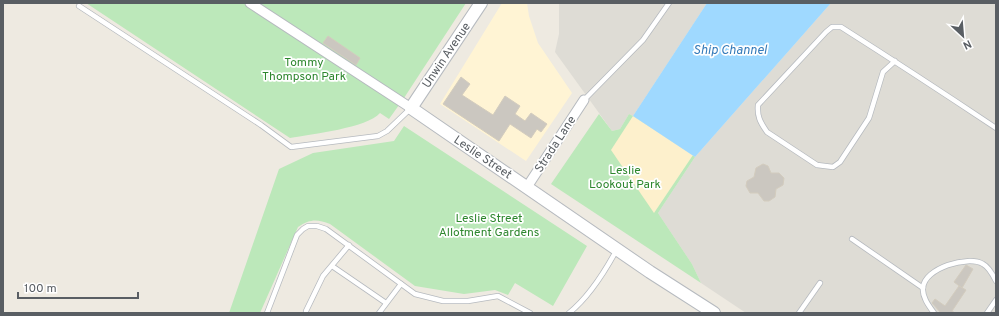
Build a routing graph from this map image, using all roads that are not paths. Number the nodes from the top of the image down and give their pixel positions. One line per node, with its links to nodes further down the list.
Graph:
1 (250, 3): 7 (street, Leslie Street)
2 (481, 3): 7 (street, Unwin Avenue)
3 (670, 3): 6 (lane)
4 (79, 6): 7 (lane)
5 (895, 61): 5 (lane); 8 (lane)
6 (584, 100): 9 (street, Strada Lane)
7 (411, 108): 9 (street, Leslie Street)
8 (996, 128)
9 (527, 187): 12 (street, Leslie Street)
10 (852, 239): 17 (lane)
11 (349, 245): 13 (lane); 16 (lane); 21 (lane)
12 (617, 249): 24 (lane); 25 (street, Leslie Street)
13 (332, 266): 19 (lane); 20 (lane)
14 (996, 280): 17 (lane)
15 (820, 283): 26 (lane)
16 (401, 284): 19 (lane); 23 (lane)
17 (923, 288): 27 (lane)
18 (996, 300): 28 (lane)
19 (386, 303): 22 (lane)
20 (306, 311)
21 (267, 313)
22 (379, 313)
23 (530, 313)
24 (569, 313)
25 (714, 313)
26 (799, 313)
27 (934, 313)
28 (987, 313)

